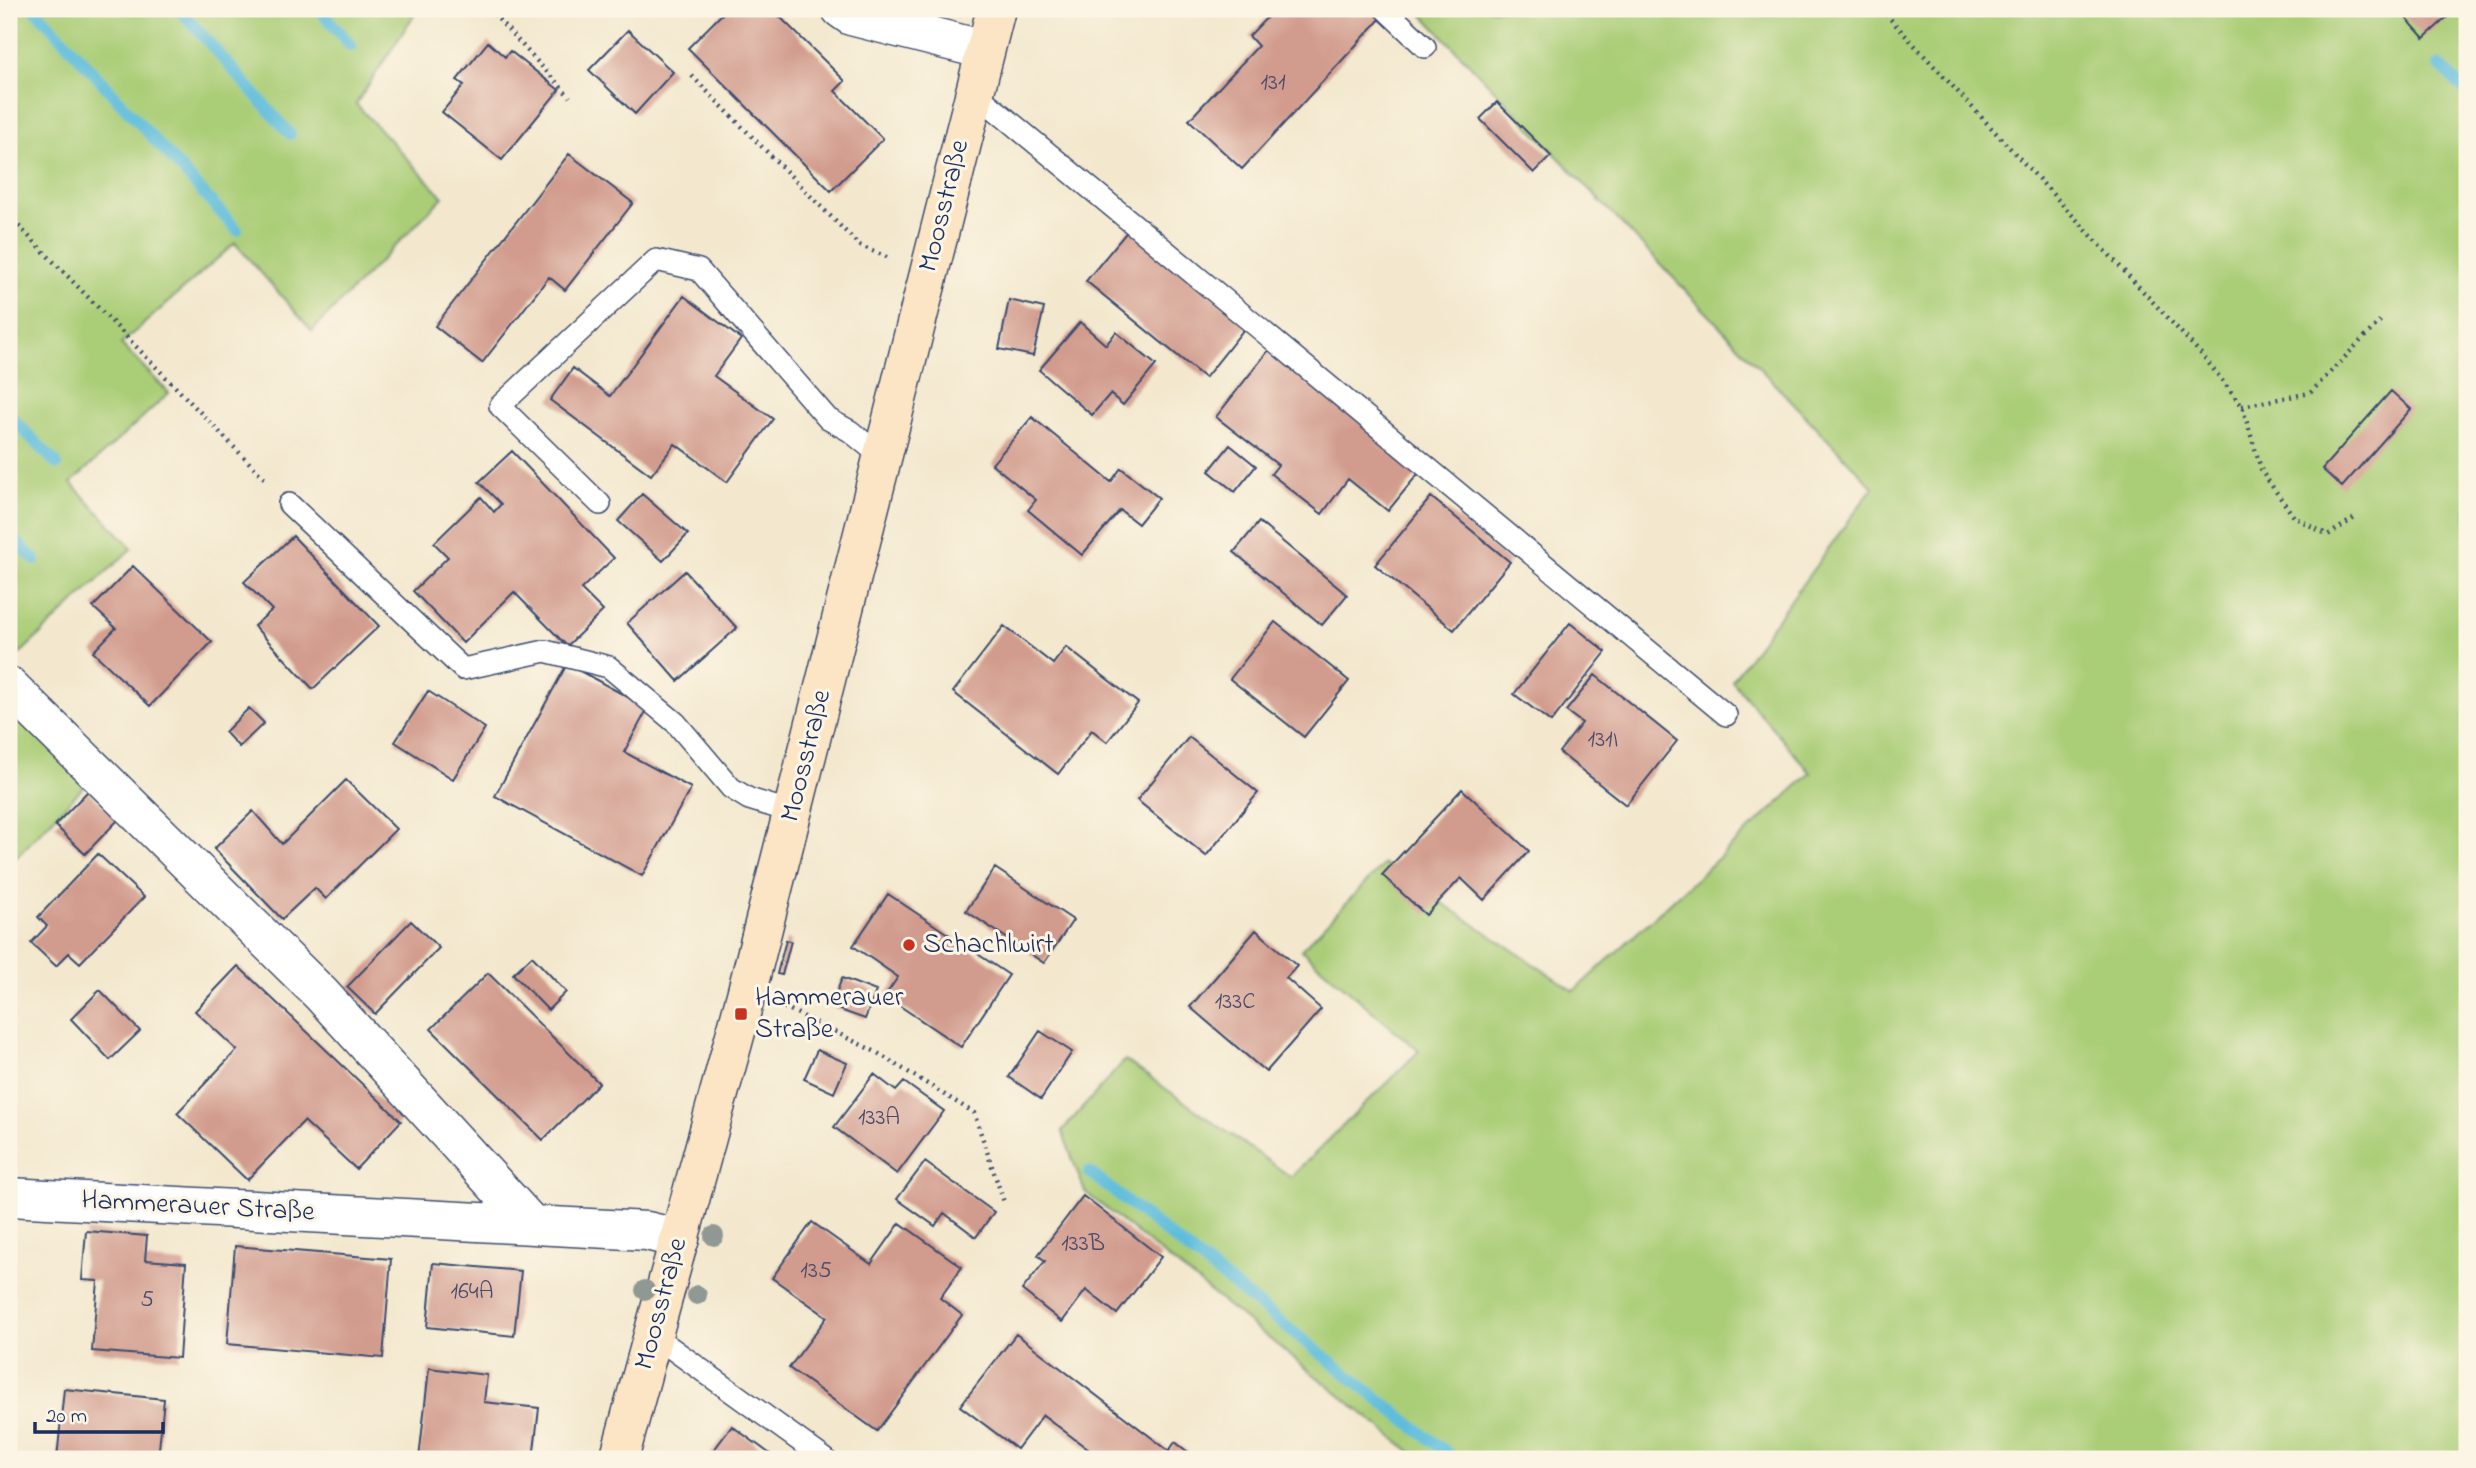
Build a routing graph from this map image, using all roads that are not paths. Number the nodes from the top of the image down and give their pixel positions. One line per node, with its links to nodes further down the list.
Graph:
1 (841, 9): 5 (street)
2 (996, 9): 5 (street, Moosstraße)
3 (1385, 9): 4 (lane)
4 (1425, 47)
5 (985, 50): 6 (street, Moosstraße)
6 (974, 92): 7 (street, Moosstraße); 11 (lane)
7 (882, 457): 8 (lane); 12 (street, Moosstraße)
8 (600, 504)
9 (289, 505): 12 (lane)
10 (9, 686): 14 (street)
11 (1726, 715)
12 (792, 813): 15 (street, Moosstraße)
13 (9, 1197): 14 (street, Hammerauer Straße)
14 (532, 1225): 15 (street, Hammerauer Straße)
15 (680, 1240): 16 (street, Moosstraße)
16 (653, 1335): 17 (street, Moosstraße); 18 (lane)
17 (619, 1459)
18 (825, 1459)

